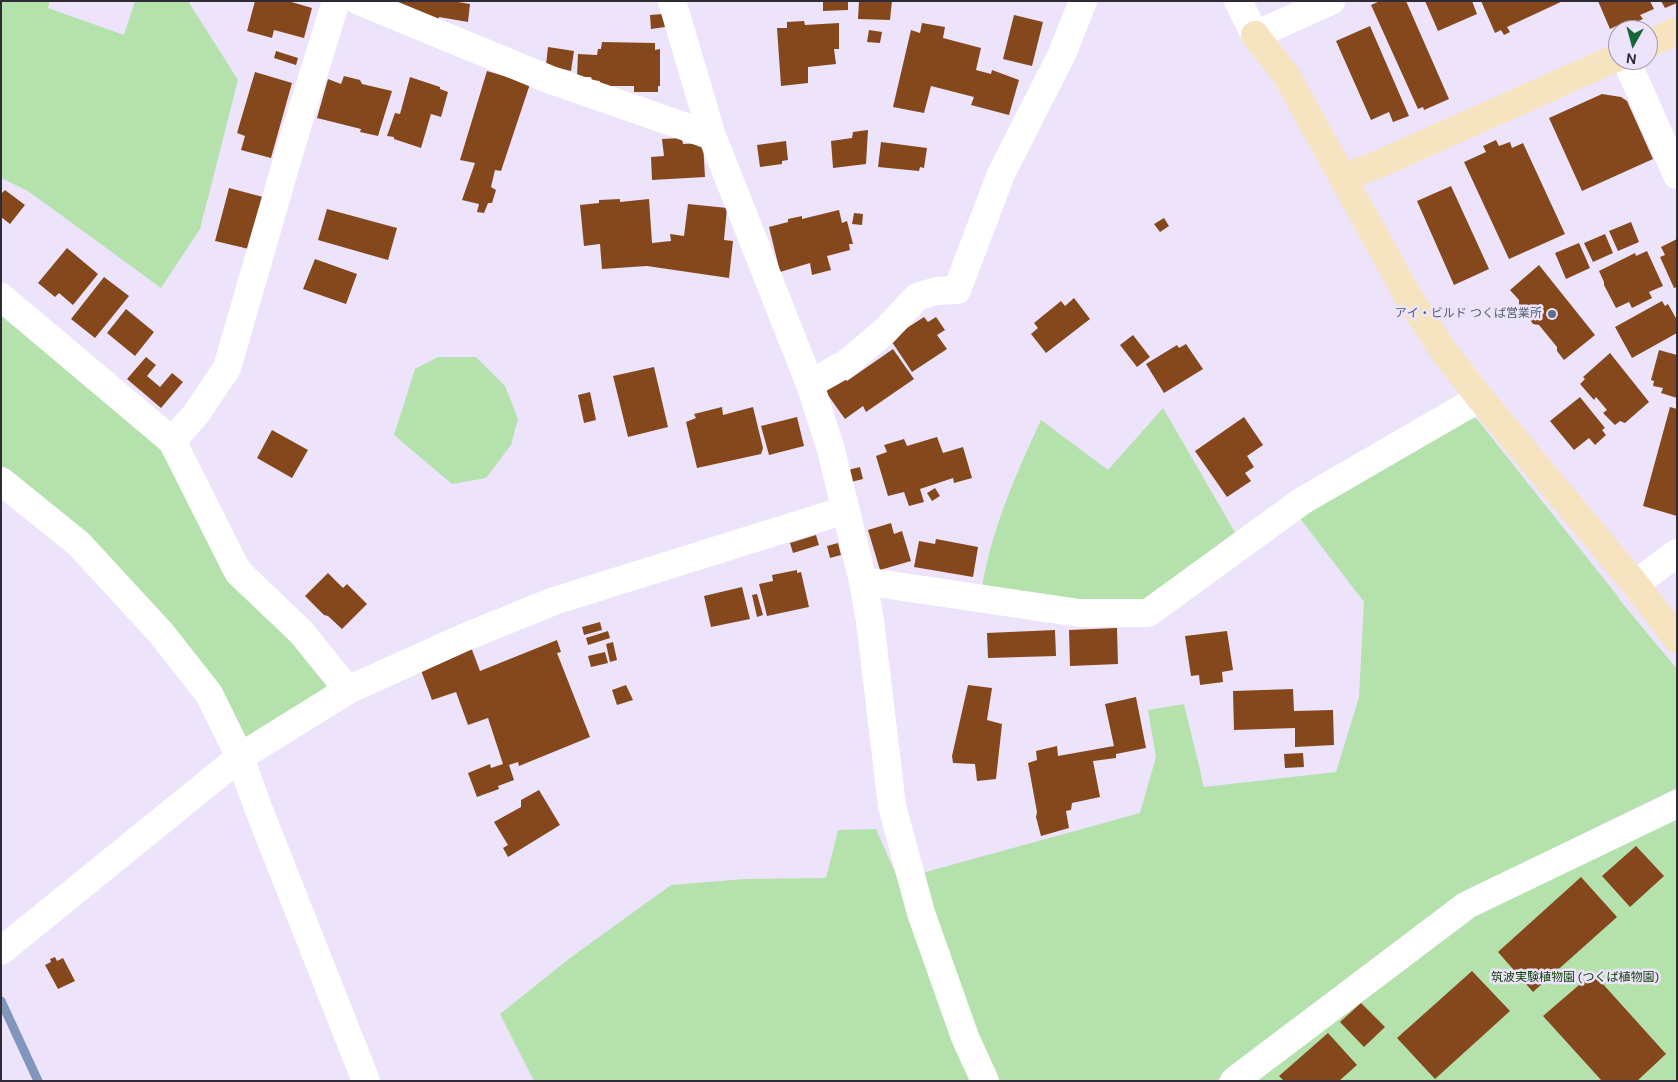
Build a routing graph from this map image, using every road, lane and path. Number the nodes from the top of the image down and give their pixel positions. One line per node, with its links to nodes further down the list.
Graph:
1 (336, 1): 18 (street)
2 (359, 1): 12 (street)
3 (672, 1): 12 (street)
4 (1083, 1): 16 (street)
5 (1238, 1): 8 (street)
6 (1331, 1): 8 (street)
7 (1677, 31): 9 (street)
8 (1255, 35): 14 (street)
9 (1658, 40)
10 (1608, 61): 14 (street)
11 (1630, 70): 13 (street)
12 (712, 136): 16 (street)
13 (1677, 175)
14 (1343, 178): 17 (street)
15 (1, 297): 18 (street)
16 (810, 384): 20 (street)
17 (1480, 398): 22 (street); 23 (street)
18 (172, 441): 25 (street)
19 (1, 481): 26 (street)
20 (845, 510): 22 (street); 25 (street)
21 (1677, 553): 23 (street)
22 (863, 581): 30 (street)
23 (1635, 584): 24 (street)
24 (1677, 638)
25 (348, 690): 26 (street)
26 (240, 758): 28 (street); 29 (street)
27 (1677, 804): 31 (street)
28 (1, 951)
29 (366, 1081)
30 (985, 1081)
31 (1234, 1081)

